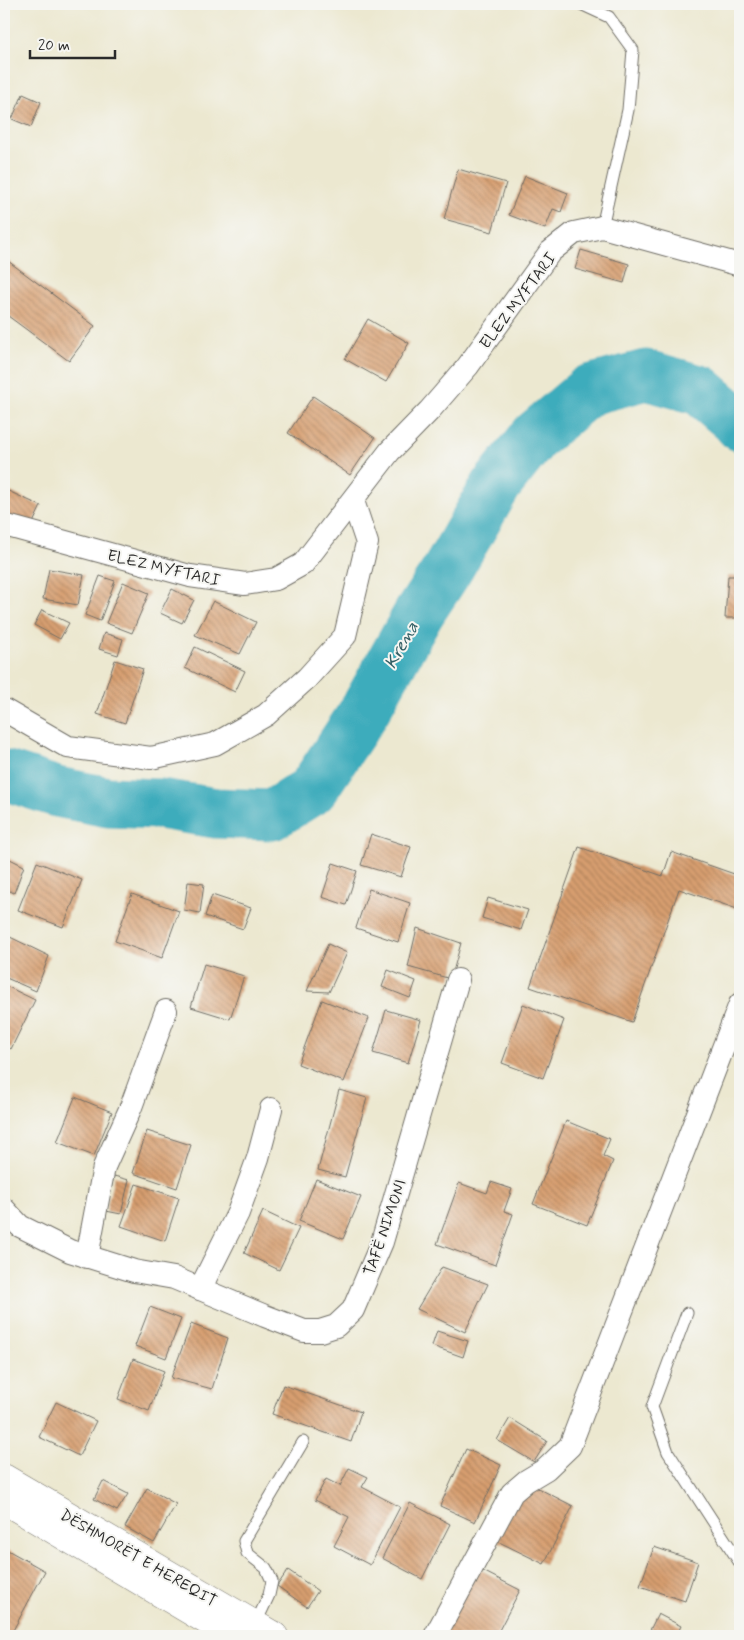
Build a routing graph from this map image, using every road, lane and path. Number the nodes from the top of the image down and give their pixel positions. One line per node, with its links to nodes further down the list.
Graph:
1 (581, 4): 2 (lane)
2 (602, 227): 3 (street, ELEZ MYFTARI); 4 (street, ELEZ MYFTARI)
3 (740, 265)
4 (353, 501): 5 (street, ELEZ MYFTARI); 6 (street)
5 (4, 525)
6 (4, 710)
7 (458, 980): 13 (street, TAFË NIMONI)
8 (740, 1004): 20 (street)
9 (166, 1012): 12 (street)
10 (271, 1109): 13 (street)
11 (4, 1209): 12 (street, TAFË NIMONI)
12 (87, 1257): 13 (street, TAFË NIMONI)
13 (200, 1289)
14 (687, 1313): 18 (lane)
15 (303, 1442): 19 (lane)
16 (4, 1478): 19 (main road, DËSHMORËT E HEREQIT)
17 (4, 1500): 19 (main road)
18 (740, 1563)
19 (254, 1632)
20 (436, 1636)

